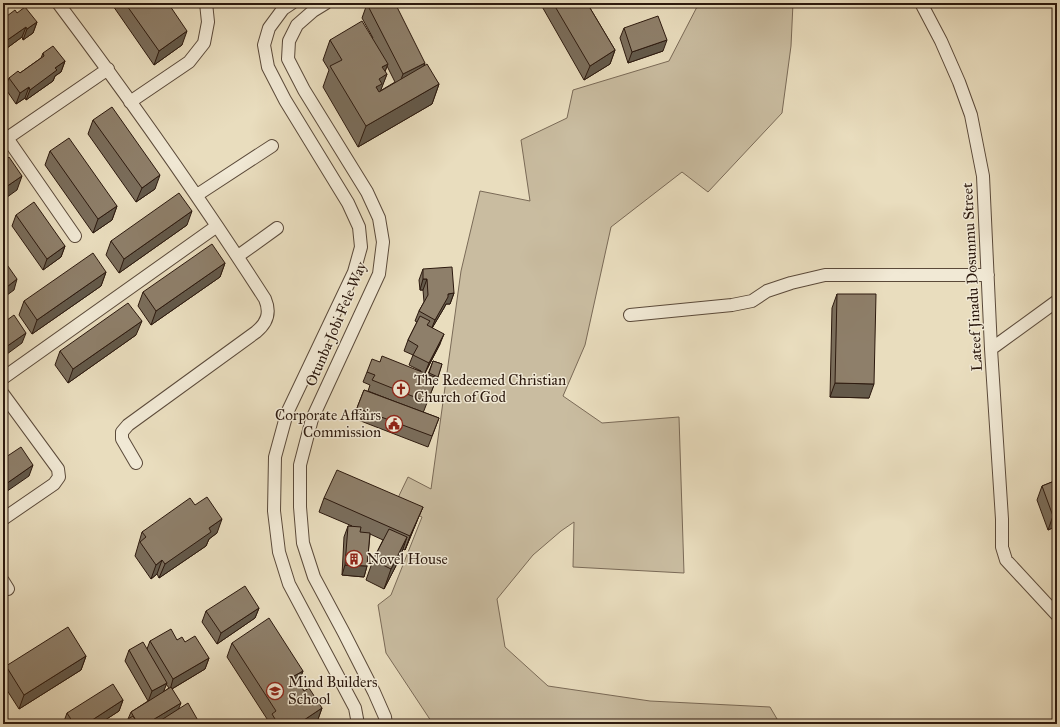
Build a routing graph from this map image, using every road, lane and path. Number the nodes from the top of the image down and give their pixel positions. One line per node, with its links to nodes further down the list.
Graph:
1 (58, 3): 6 (street)
2 (206, 3): 7 (street)
3 (292, 3): 11 (street, Otunba Jobi Fele Way)
4 (326, 3): 10 (street, Otunba Jobi Fele Way)
5 (921, 3): 17 (street, Lateef Jinadu Dosunmu Street)
6 (108, 69): 7 (street); 8 (street)
7 (130, 102): 12 (street)
8 (5, 140): 15 (street)
9 (272, 146): 12 (street)
10 (342, 154): 11 (street); 27 (street, Otunba Jobi Fele Way)
11 (324, 165): 26 (street, Otunba Jobi Fele Way)
12 (197, 195): 13 (street)
13 (217, 226): 16 (street); 21 (street)
14 (277, 228): 16 (street)
15 (75, 236)
16 (238, 256): 23 (street)
17 (988, 275): 19 (street); 20 (street, Lateef Jinadu Dosunmu Street)
18 (1057, 301): 20 (street)
19 (630, 315)
20 (991, 349): 25 (street, Lateef Jinadu Dosunmu Street)
21 (3, 378)
22 (3, 394): 24 (street)
23 (136, 463)
24 (3, 519)
25 (1057, 614)
26 (358, 724)
27 (386, 724)

